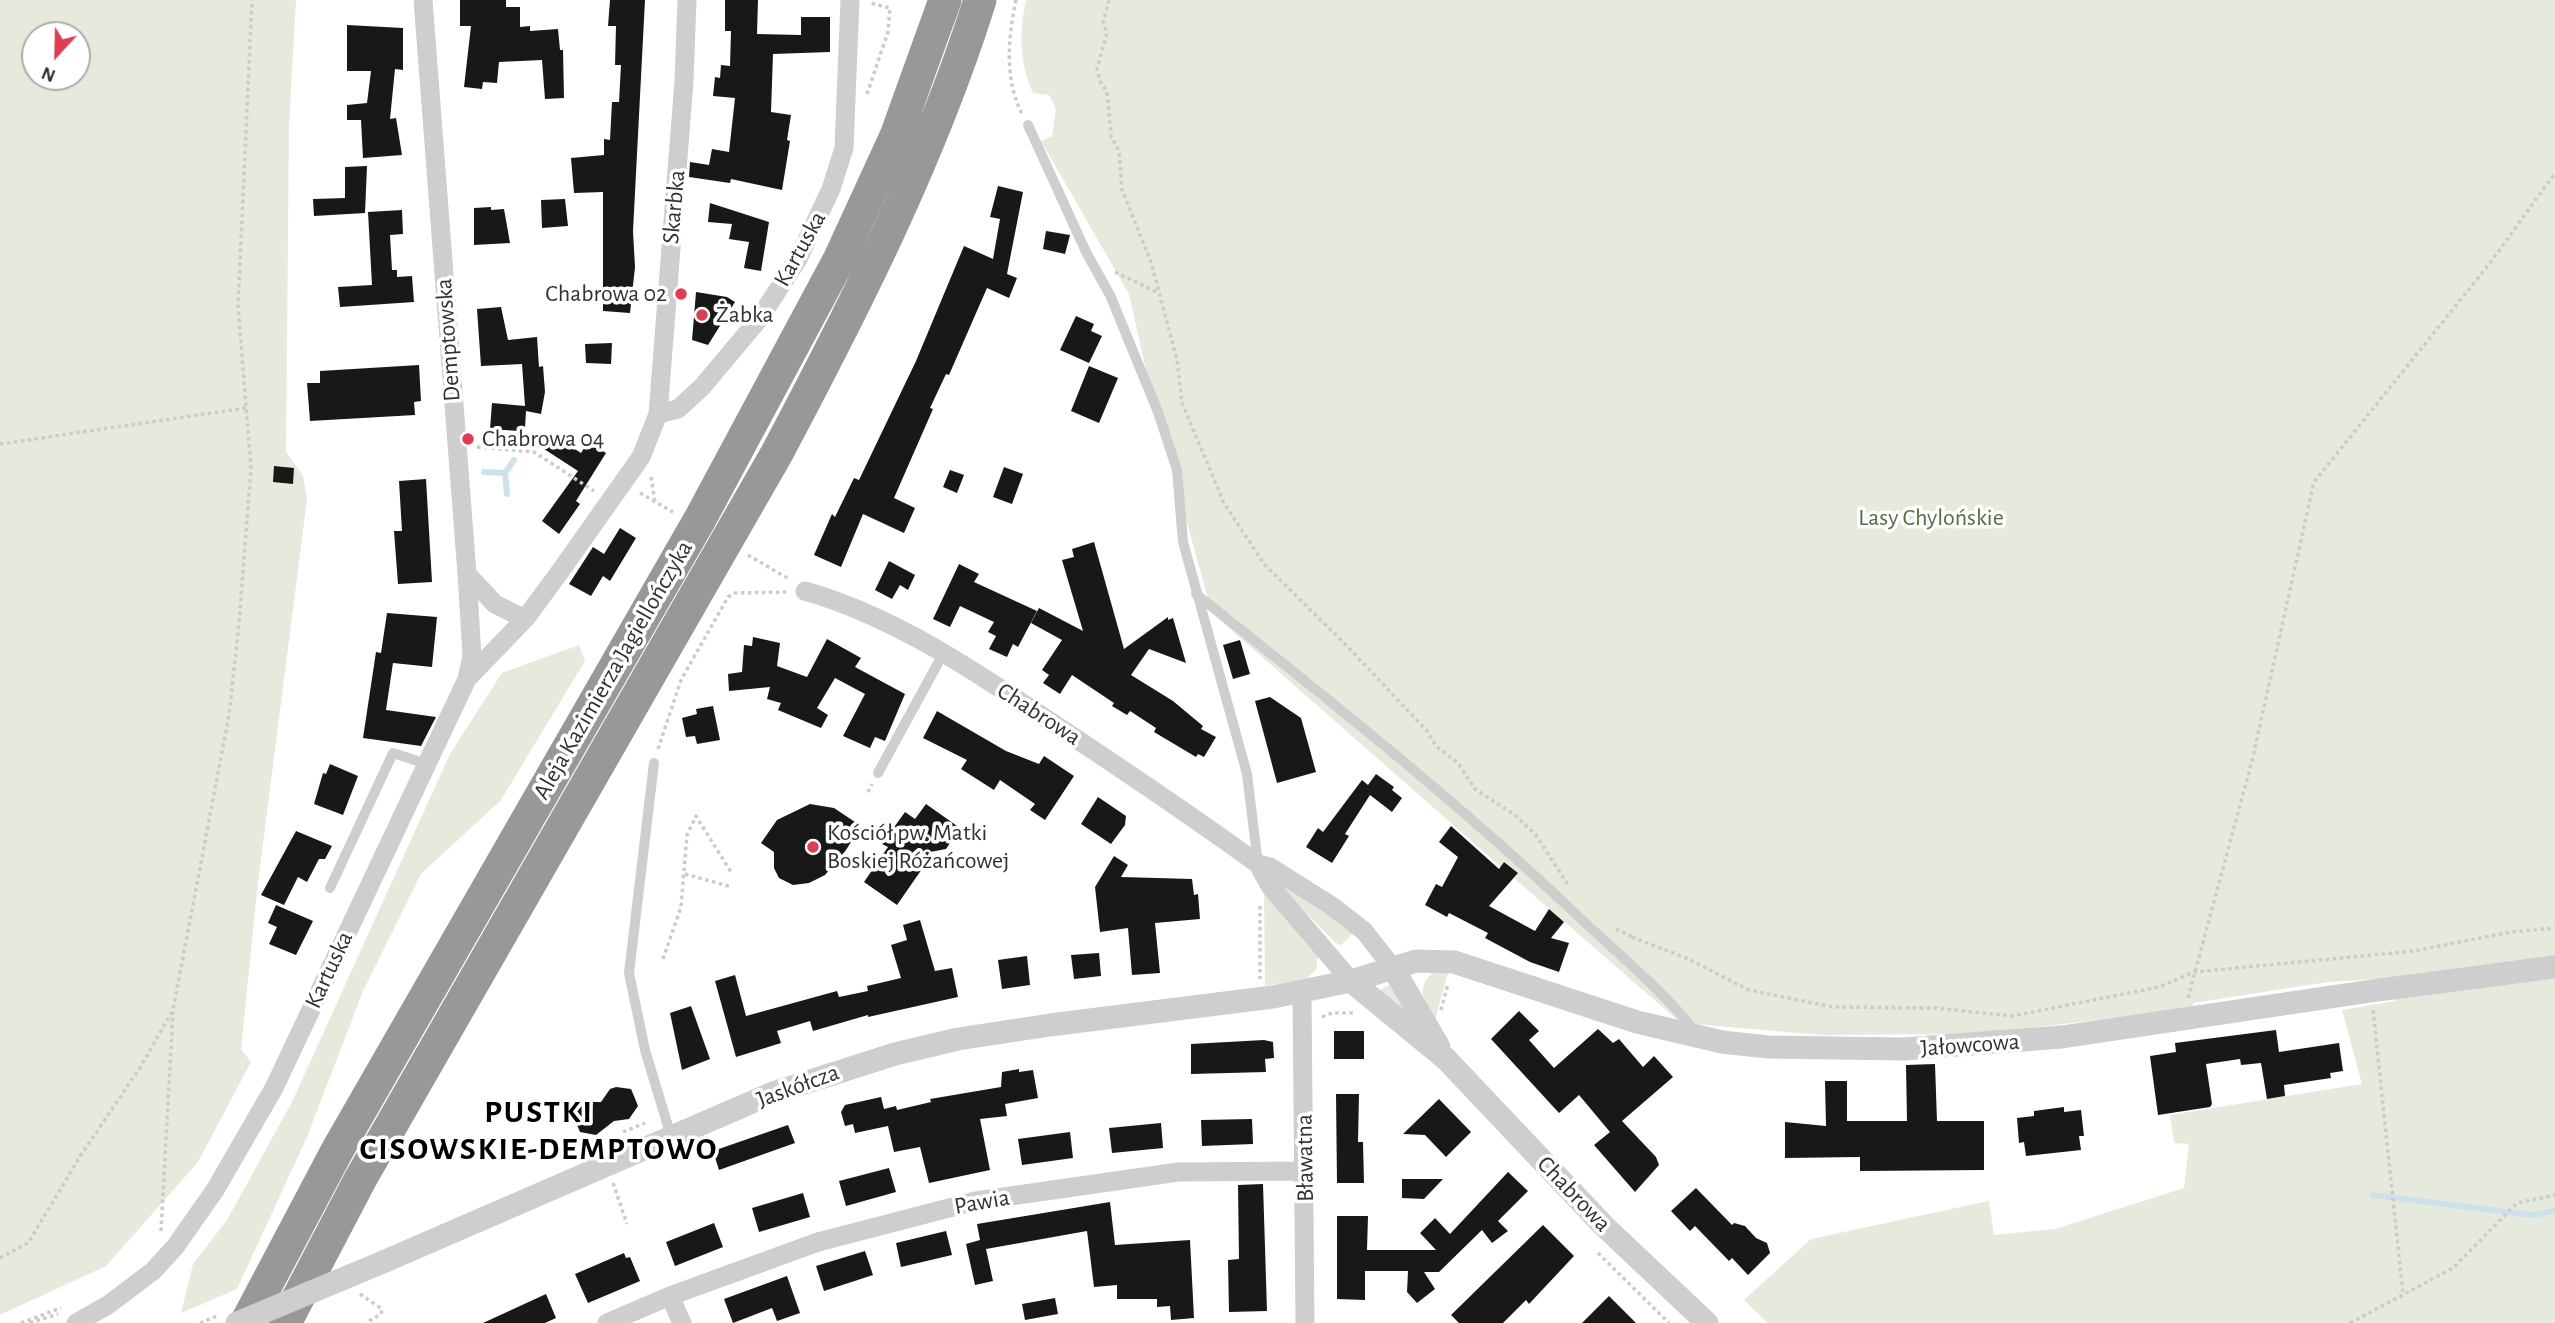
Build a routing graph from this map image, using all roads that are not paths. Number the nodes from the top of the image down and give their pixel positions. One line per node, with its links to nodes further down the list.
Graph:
1 (423, 0): 8 (street, Demptowska)
2 (687, 0): 7 (street, Skarbka)
3 (945, 0): 31 (highway, Aleja Kazimierza Jagiellończyka)
4 (980, 0): 32 (highway, Aleja Kazimierza Jagiellończyka)
5 (850, 1): 7 (street, Kartuska)
6 (1028, 125): 10 (lane)
7 (658, 414): 11 (street, Kartuska)
8 (467, 574): 11 (street); 13 (street, Demptowska)
9 (805, 591): 12 (street, Chabrowa)
10 (1196, 594): 17 (lane); 23 (lane)
11 (525, 619): 13 (street, Kartuska)
12 (943, 654): 16 (lane); 17 (street, Chabrowa)
13 (467, 679): 15 (street, Kartuska)
14 (654, 763): 25 (lane)
15 (427, 764): 18 (lane); 28 (street, Kartuska)
16 (878, 773)
17 (1258, 864): 20 (street, Chabrowa); 21 (street, Chabrowa)
18 (330, 888)
19 (2555, 967): 23 (street, Jałowcowa)
20 (1393, 968): 21 (street, Jaskółcza); 23 (street, Jałowcowa); 24 (street, Chabrowa)
21 (1351, 981): 22 (street, Jaskółcza); 24 (street, Chabrowa)
22 (1302, 992): 25 (street, Jaskółcza); 26 (street, Bławatna)
23 (1700, 1037)
24 (1446, 1059): 36 (street, Chabrowa)
25 (671, 1136): 30 (street, Jaskółcza, bridge)
26 (1306, 1171): 27 (street, Pawia); 35 (street, Bławatna)
27 (670, 1296): 33 (street, Pawia); 34 (street)
28 (108, 1314): 29 (street, Kartuska)
29 (76, 1323)
30 (237, 1323)
31 (246, 1323)
32 (285, 1323)
33 (607, 1323)
34 (682, 1323)
35 (1305, 1323)
36 (1707, 1323)

